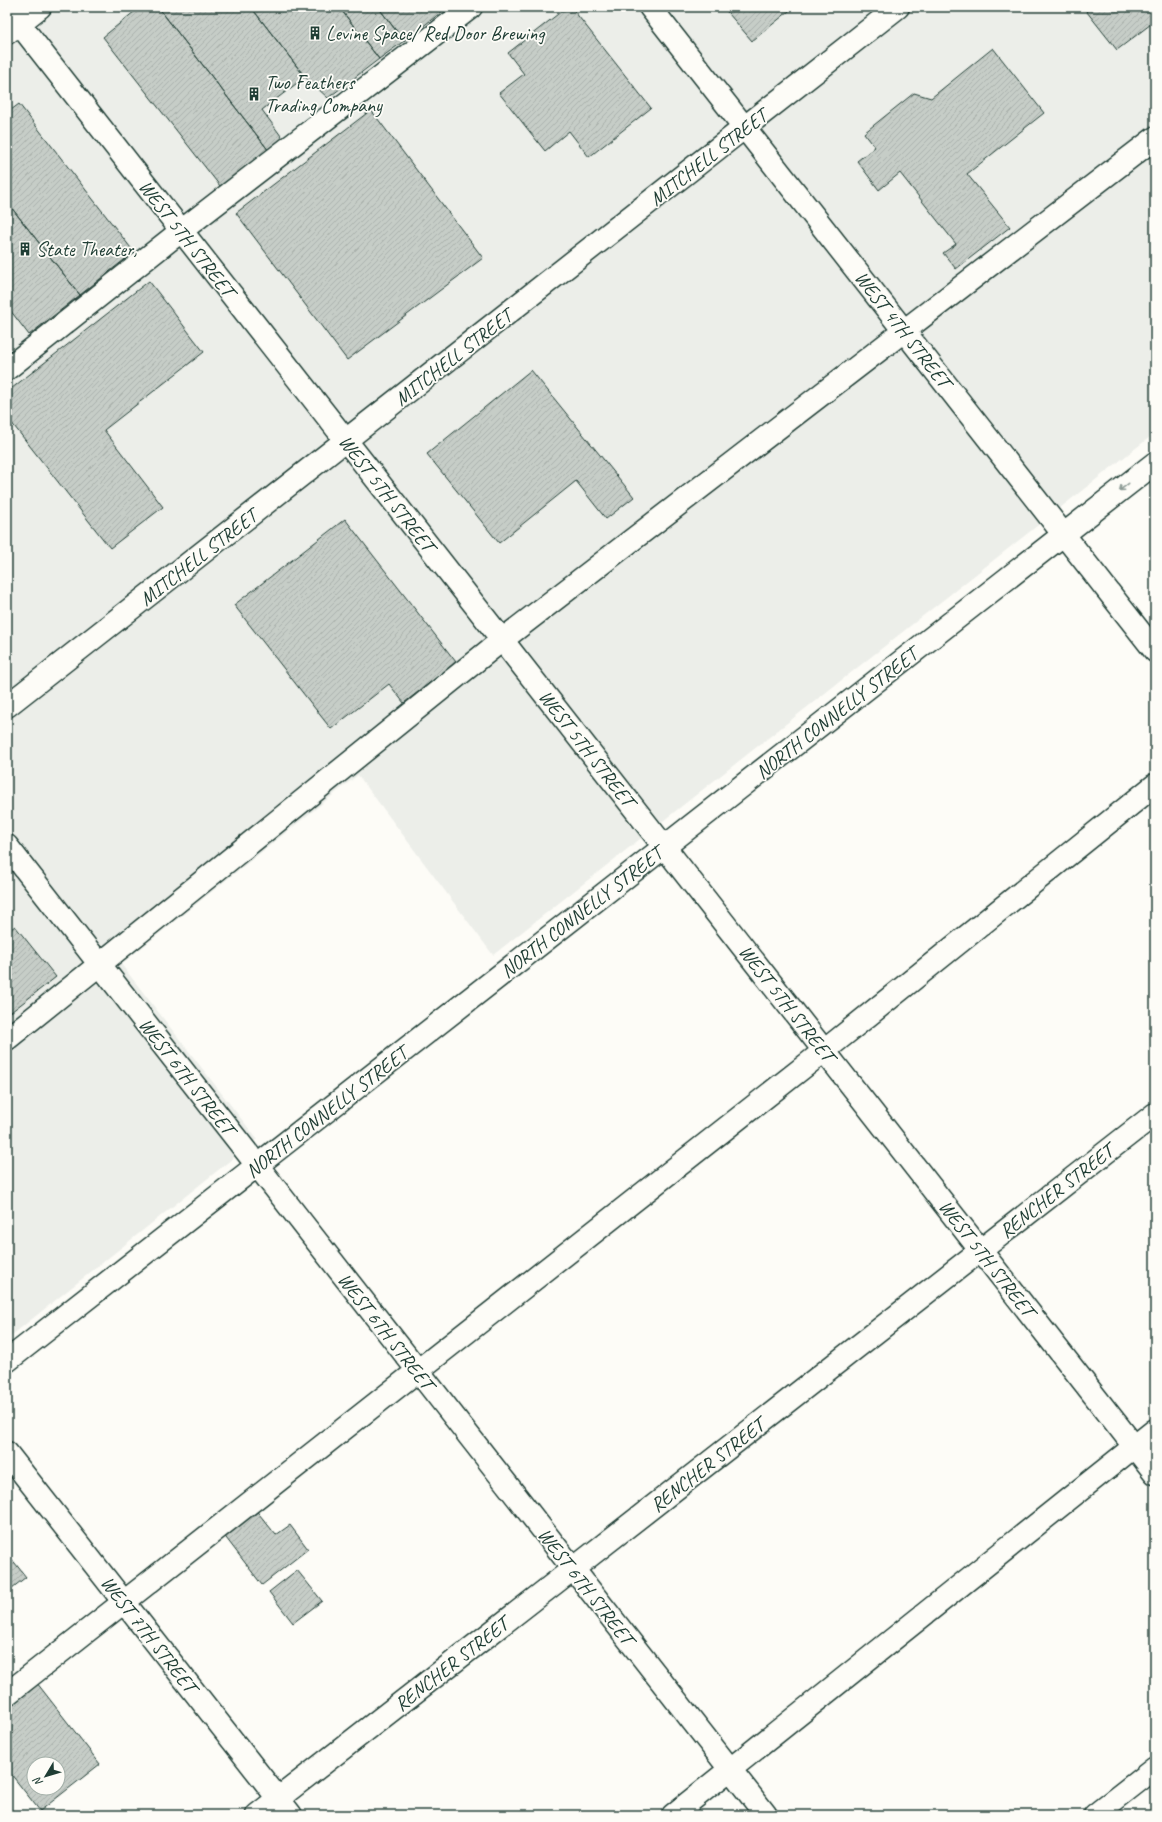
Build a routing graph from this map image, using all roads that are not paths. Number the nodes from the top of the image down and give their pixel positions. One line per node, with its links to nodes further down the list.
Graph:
1 (40, 7): 5 (street)
2 (471, 7): 8 (street)
3 (650, 7): 6 (street, WEST 4TH STREET)
4 (898, 7): 6 (street, MITCHELL STREET)
5 (11, 21): 8 (street, WEST 5TH STREET)
6 (745, 128): 9 (street, WEST 4TH STREET); 11 (street, MITCHELL STREET)
7 (1155, 138): 9 (street)
8 (181, 231): 10 (street); 11 (street, WEST 5TH STREET)
9 (904, 331): 13 (street, WEST 4TH STREET); 14 (street)
10 (7, 369)
11 (346, 441): 14 (street, WEST 5TH STREET); 16 (street, MITCHELL STREET)
12 (1155, 463): 13 (street, NORTH CONNELLY STREET, one-way to 13)
13 (1064, 534): 15 (street, WEST 4TH STREET); 19 (street, NORTH CONNELLY STREET)
14 (502, 640): 19 (street, WEST 5TH STREET); 20 (street)
15 (1155, 651)
16 (7, 706)
17 (1155, 785): 22 (street)
18 (7, 846): 20 (street, WEST 6TH STREET)
19 (665, 847): 22 (street, WEST 5TH STREET); 24 (street, NORTH CONNELLY STREET)
20 (100, 965): 21 (street); 24 (street, WEST 6TH STREET)
21 (7, 1039)
22 (824, 1051): 25 (street, WEST 5TH STREET); 27 (street)
23 (1155, 1114): 25 (street, RENCHER STREET)
24 (258, 1166): 26 (street, NORTH CONNELLY STREET); 27 (street, WEST 6TH STREET)
25 (980, 1250): 29 (street, WEST 5TH STREET); 32 (street, RENCHER STREET)
26 (7, 1361)
27 (418, 1371): 32 (street, WEST 6TH STREET); 33 (street)
28 (1155, 1430): 29 (street)
29 (1134, 1446): 31 (street, WEST 5TH STREET); 36 (street)
30 (7, 1454): 33 (street, WEST 7TH STREET)
31 (1155, 1473)
32 (574, 1570): 36 (street, WEST 6TH STREET); 37 (street, RENCHER STREET)
33 (124, 1603): 34 (street); 37 (street, WEST 7TH STREET)
34 (7, 1694)
35 (1155, 1768): 42 (street)
36 (730, 1770): 40 (street); 41 (street, WEST 6TH STREET)
37 (279, 1798): 38 (street, RENCHER STREET); 39 (street, WEST 7TH STREET)
38 (257, 1815)
39 (292, 1815)
40 (673, 1815)
41 (766, 1815)
42 (1095, 1815)

